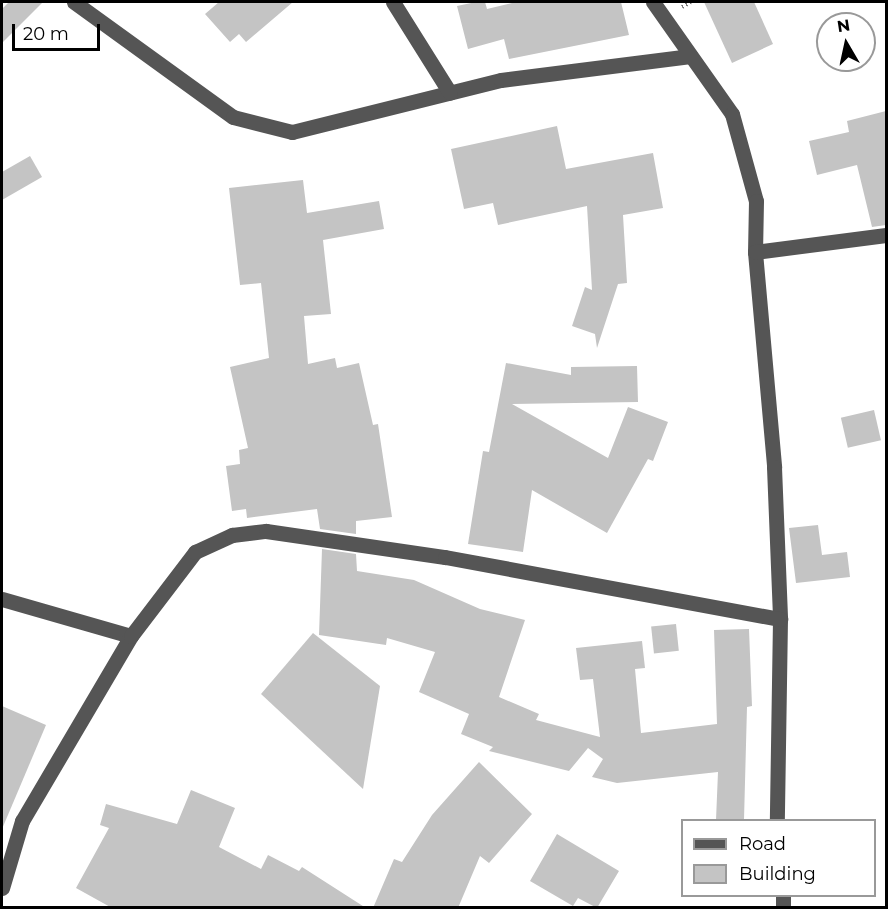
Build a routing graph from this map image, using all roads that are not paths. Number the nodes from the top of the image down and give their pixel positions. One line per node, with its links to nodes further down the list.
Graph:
1 (74, 2): 5 (street)
2 (393, 2): 5 (street)
3 (653, 2): 4 (street)
4 (690, 56): 5 (street); 7 (street)
5 (450, 93)
6 (886, 235): 7 (street)
7 (755, 252): 9 (street)
8 (2, 599): 10 (street)
9 (780, 619): 10 (street); 11 (street)
10 (131, 636): 12 (street)
11 (777, 819)
12 (2, 888)

